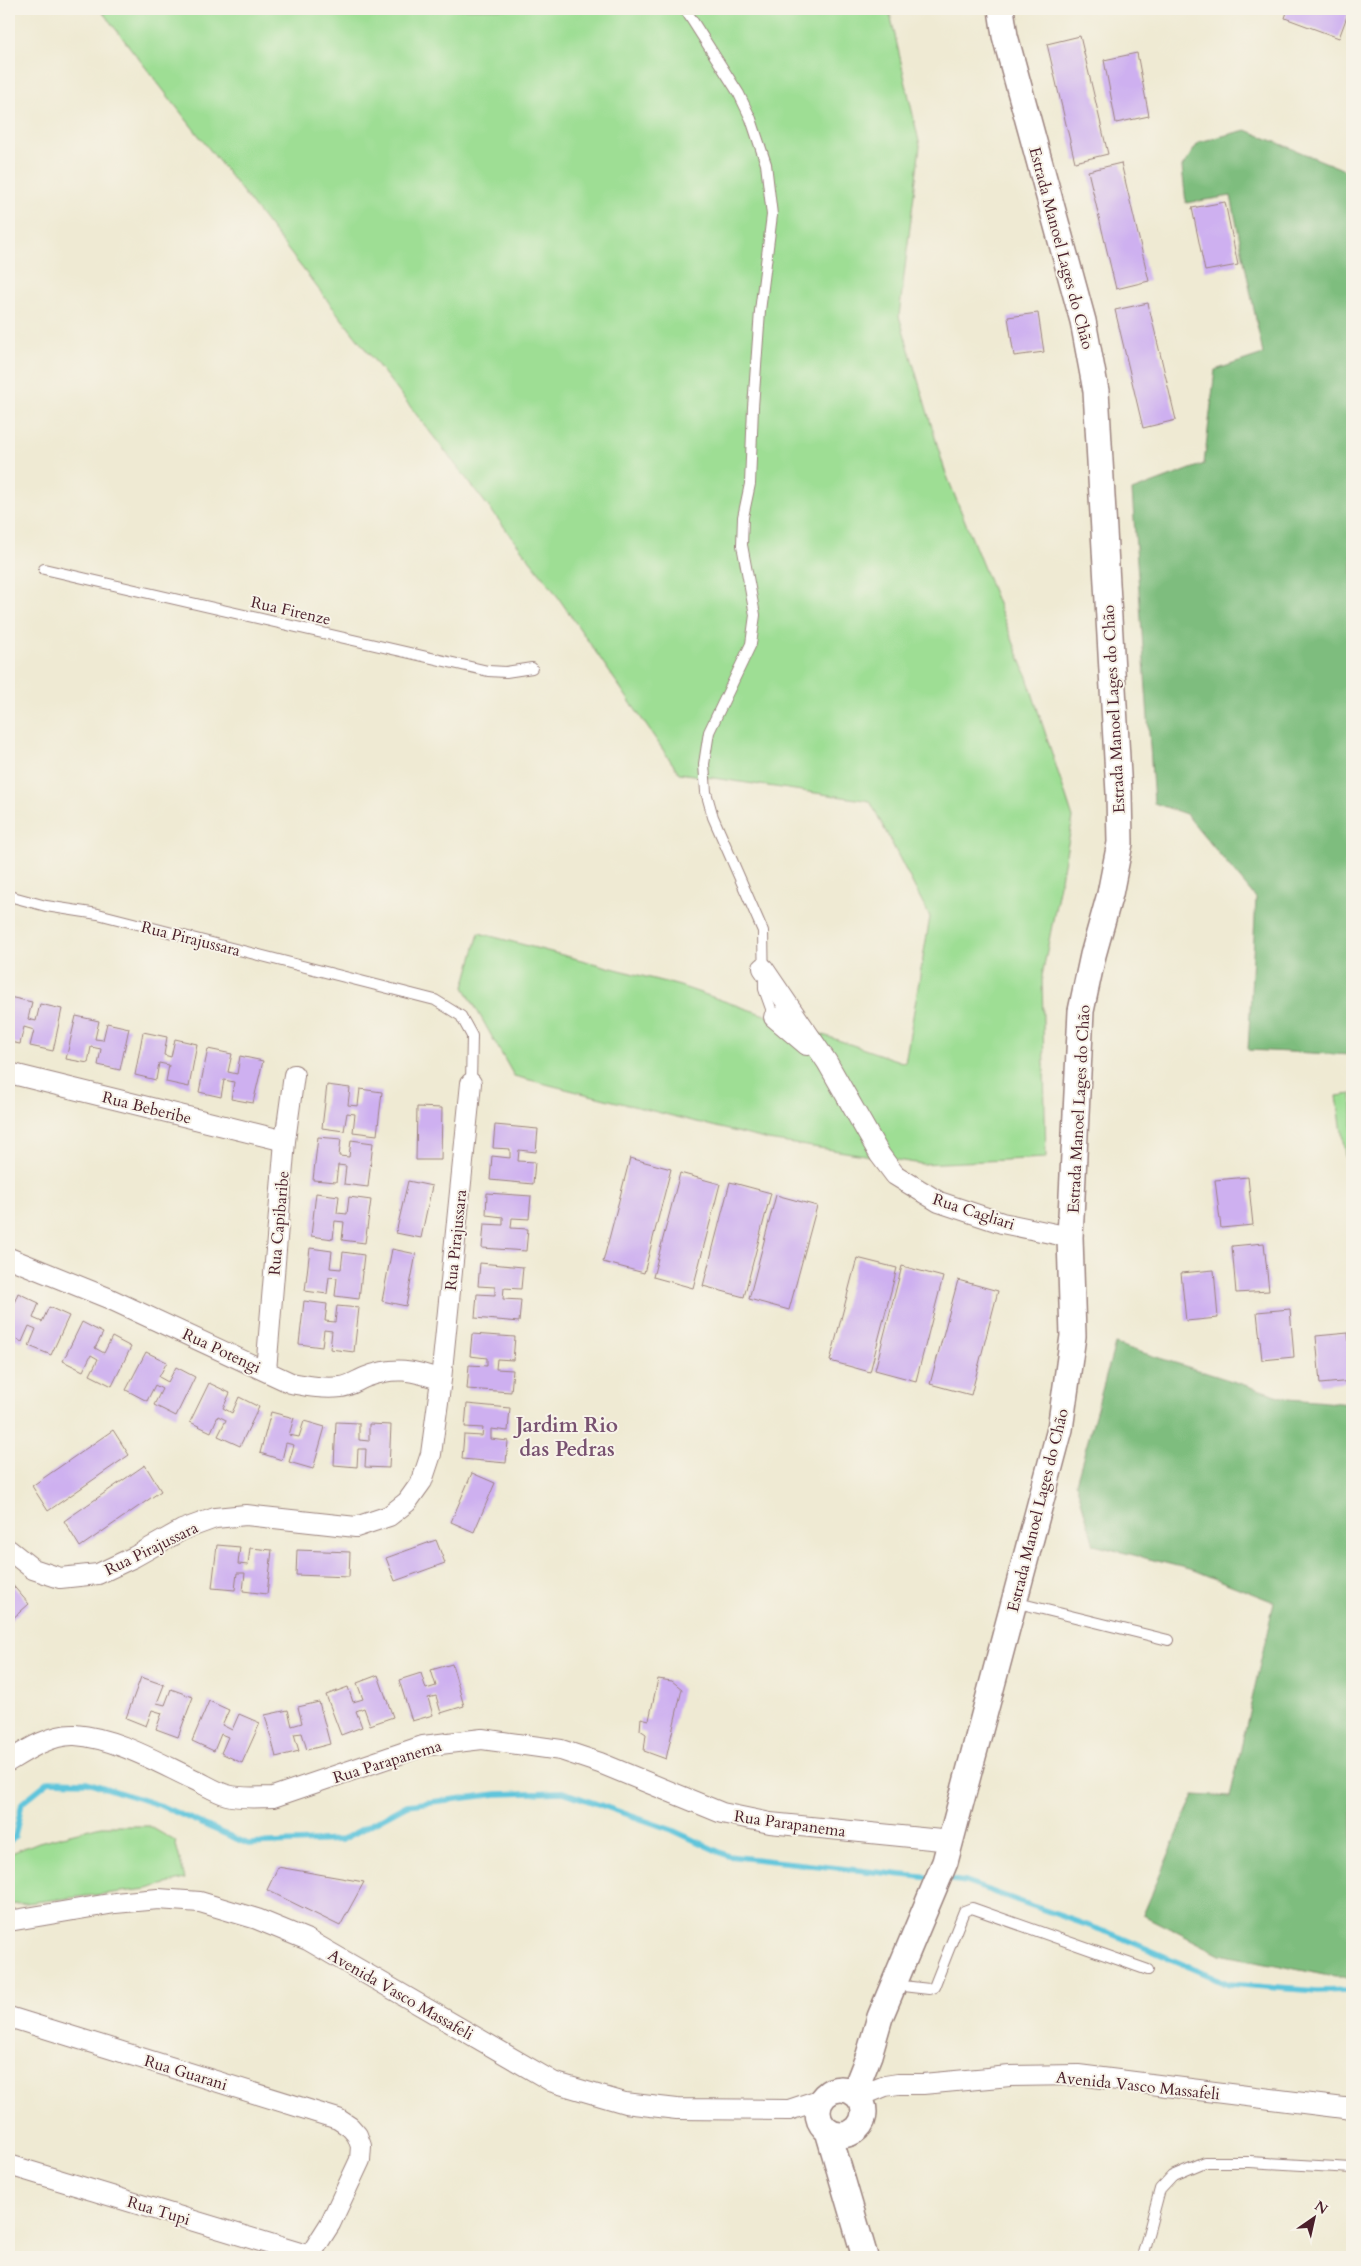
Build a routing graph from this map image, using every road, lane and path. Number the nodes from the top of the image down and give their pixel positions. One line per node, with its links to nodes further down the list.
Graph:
1 (685, 9): 6 (lane)
2 (1000, 9): 13 (street, Estrada Manoel Lages do Chão)
3 (44, 569): 4 (lane, Rua Firenze)
4 (532, 668)
5 (9, 896): 11 (lane, Rua Pirajussara)
6 (763, 968): 7 (lane); 8 (street, Rua Cagliari)
7 (774, 1016): 8 (street, Rua Cagliari)
8 (827, 1062): 13 (street, Rua Cagliari)
9 (9, 1073): 12 (street, Rua Beberibe)
10 (294, 1075): 12 (street, Rua Capibaribe)
11 (471, 1083): 16 (street, Rua Pirajussara)
12 (285, 1141): 15 (street, Rua Capibaribe)
13 (1070, 1237): 18 (street, Estrada Manoel Lages do Chão)
14 (9, 1258): 15 (street, Rua Potengi)
15 (266, 1371): 16 (street, Rua Potengi)
16 (441, 1380): 17 (street, Rua Pirajussara)
17 (9, 1550)
18 (1014, 1602): 19 (lane); 21 (street, Estrada Manoel Lages do Chão)
19 (1168, 1640)
20 (9, 1761): 21 (street, Rua Parapanema)
21 (948, 1851): 24 (street, Estrada Manoel Lages do Chão)
22 (9, 1921): 26 (street, Avenida Vasco Massafeli)
23 (1148, 1970): 24 (lane)
24 (893, 1985): 26 (street, Estrada Manoel Lages do Chão)
25 (9, 2017): 30 (street, Rua Guarani)
26 (841, 2108): 27 (street, Avenida Vasco Massafeli); 31 (street, Estrada Manoel Lages do Chão)
27 (1352, 2109)
28 (9, 2165): 30 (street, Rua Tupi)
29 (1352, 2168): 32 (lane)
30 (310, 2256)
31 (865, 2257)
32 (1142, 2257)

